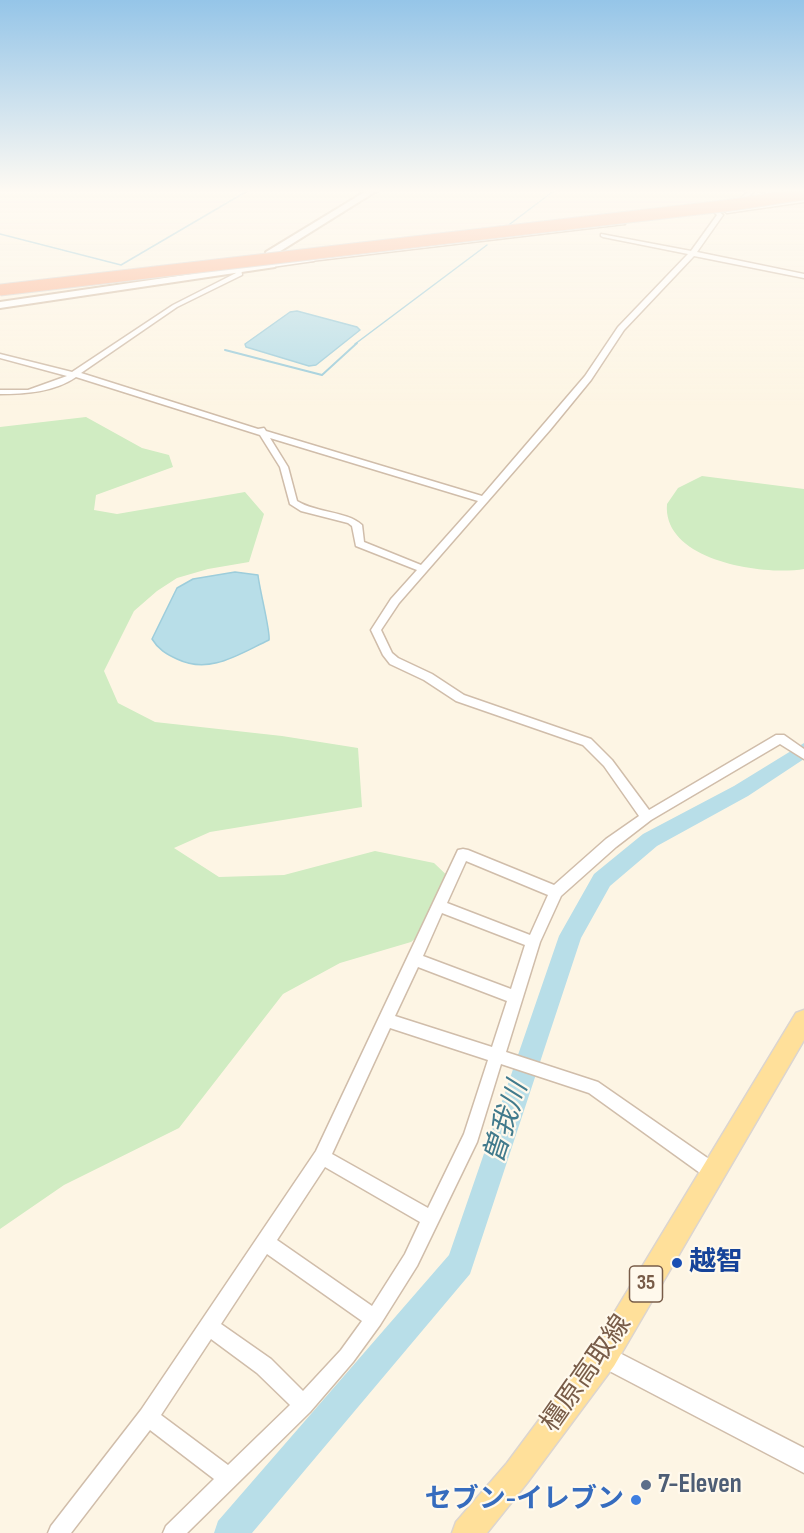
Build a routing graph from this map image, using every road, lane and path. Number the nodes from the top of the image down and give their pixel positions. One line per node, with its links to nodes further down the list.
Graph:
1 (245, 262): 9 (highway, bridge)
2 (271, 262): 6 (main road)
3 (294, 262): 6 (street)
4 (685, 262): 15 (street)
5 (734, 262): 8 (street)
6 (272, 265): 7 (main road)
7 (238, 269): 10 (main road); 12 (street)
8 (804, 276)
9 (0, 290)
10 (0, 305)
11 (0, 356): 12 (street)
12 (74, 374): 13 (street); 14 (street)
13 (0, 392)
14 (261, 430): 15 (street); 16 (street)
15 (483, 499): 16 (street)
16 (422, 569): 18 (street)
17 (804, 755): 18 (street)
18 (647, 817): 19 (street)
19 (556, 892): 20 (street); 21 (street)
20 (440, 906): 21 (street); 22 (street)
21 (533, 942): 23 (street)
22 (414, 959): 23 (street); 24 (street)
23 (515, 997): 26 (street)
24 (386, 1020): 26 (street); 27 (street)
25 (804, 1020): 28 (main road, 橿原高取線 / 35)
26 (500, 1057): 28 (street); 29 (street)
27 (322, 1157): 29 (street); 30 (street)
28 (713, 1172): 33 (main road, 橿原高取線 / 35)
29 (431, 1219): 31 (street)
30 (266, 1242): 31 (street); 32 (street)
31 (374, 1319): 34 (street)
32 (209, 1327): 34 (street); 35 (street)
33 (604, 1356): 36 (street); 40 (main road, 橿原高取線 / 35)
34 (303, 1405): 37 (street)
35 (148, 1417): 37 (street); 38 (street)
36 (804, 1461)
37 (229, 1478): 39 (street)
38 (58, 1533)
39 (173, 1533)
40 (467, 1533)

